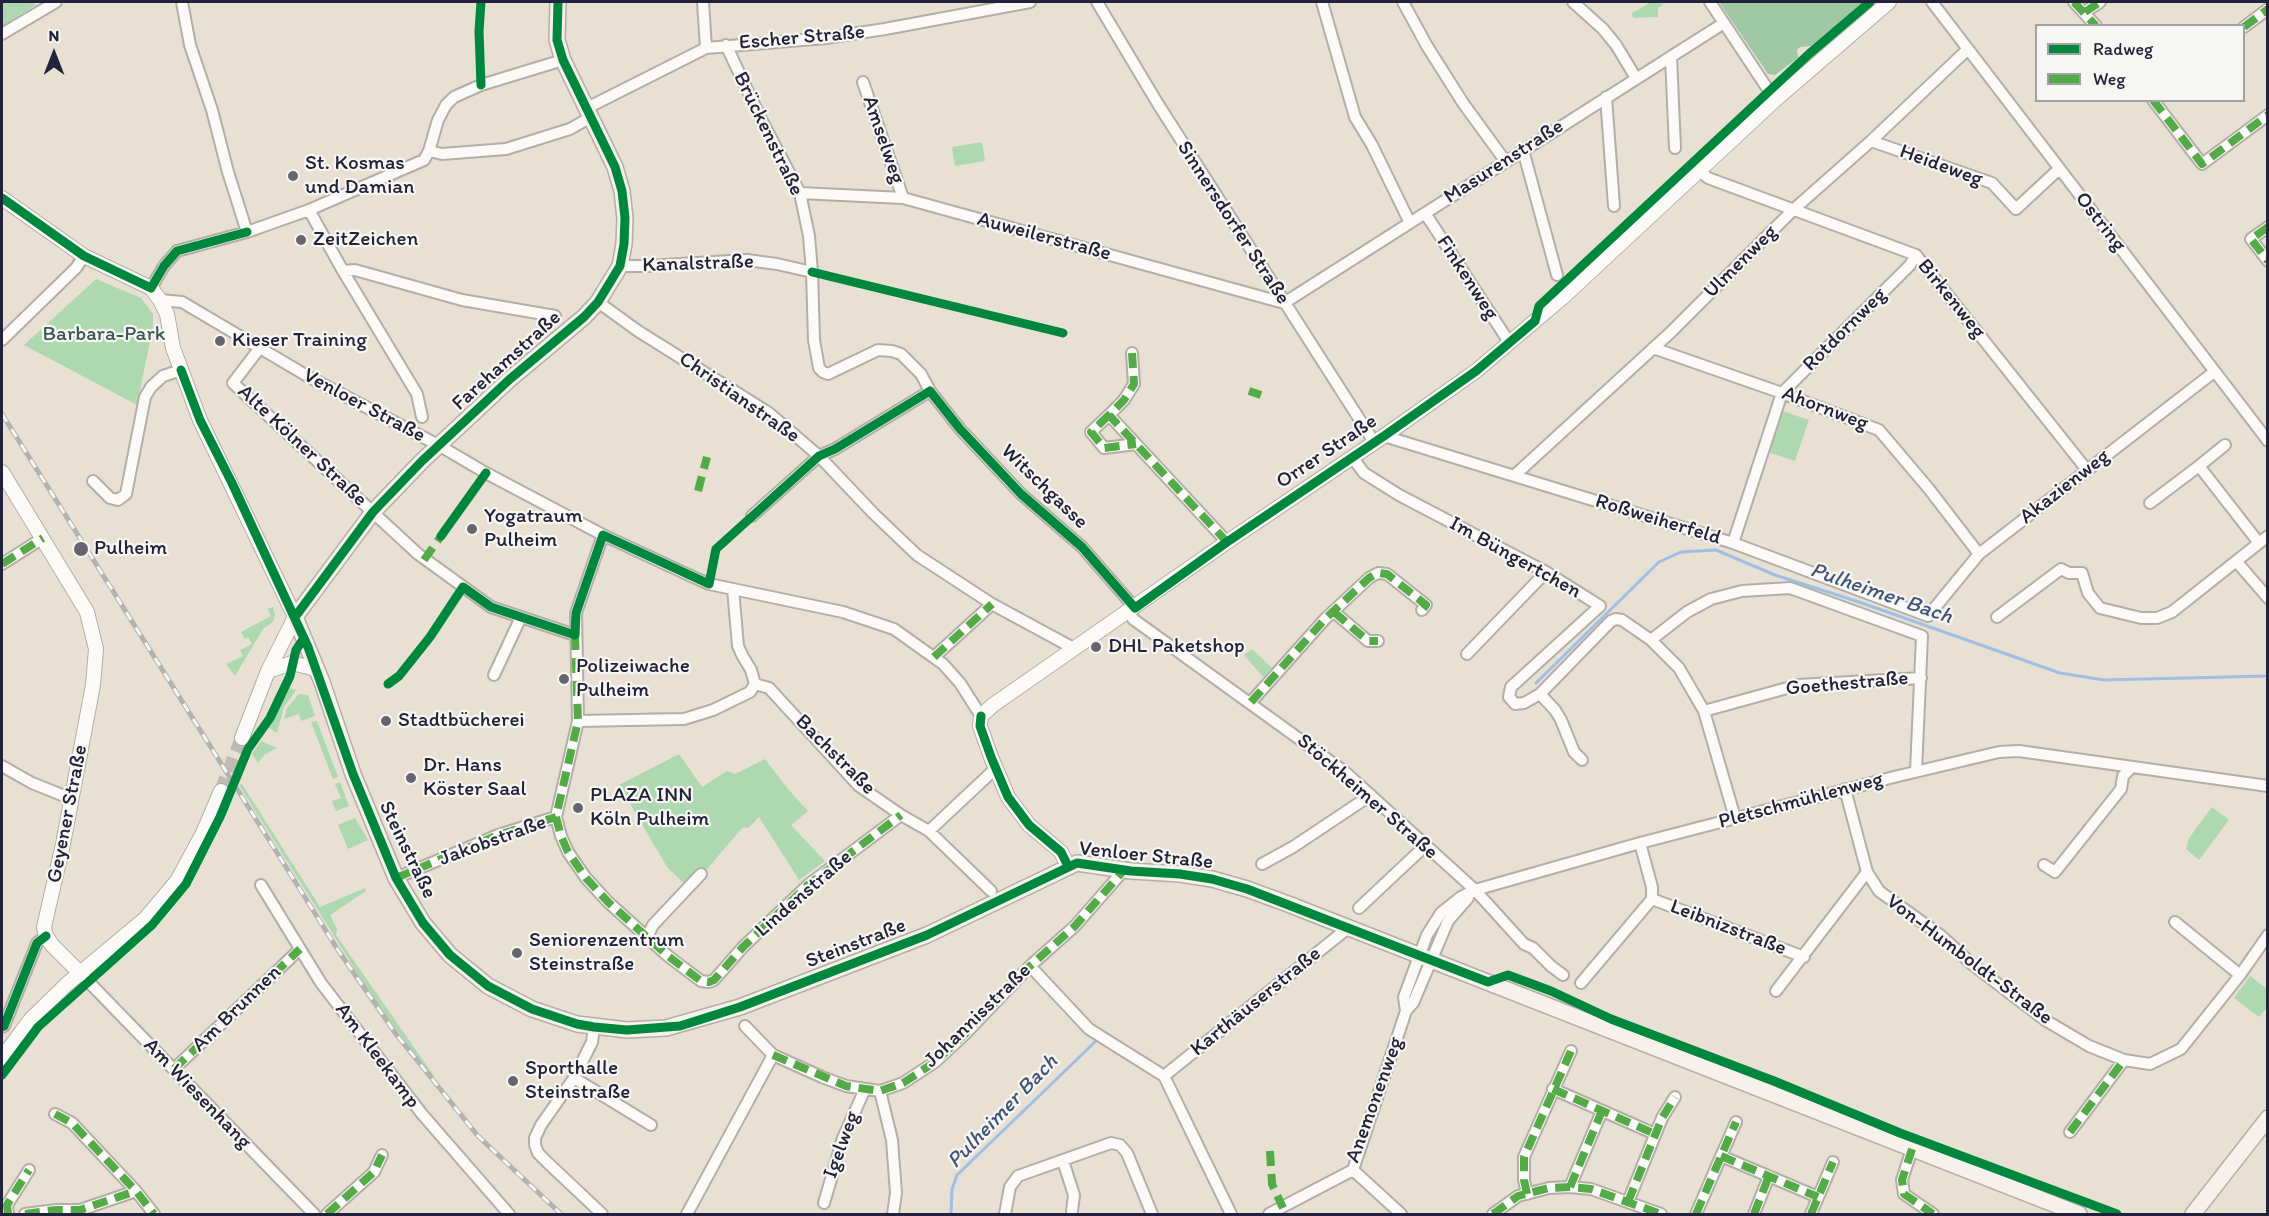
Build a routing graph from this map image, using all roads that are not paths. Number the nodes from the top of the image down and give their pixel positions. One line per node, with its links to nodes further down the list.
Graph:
1 (56, 2): 21 (street)
2 (182, 2): 50 (street)
3 (556, 2): 26 (main road)
4 (703, 2): 23 (street)
5 (1030, 2): 15 (street, Escher Straße)
6 (1097, 2): 61 (street, Sinnersdorfer Straße)
7 (1322, 2): 48 (street)
8 (1402, 2): 38 (street)
9 (1573, 2): 27 (street)
10 (1710, 2): 18 (street)
11 (1889, 2): 30 (street, Orrer Straße)
12 (1932, 2): 24 (street, Ostring)
13 (2074, 2): 17 (street)
14 (2100, 2): 17 (street)
15 (993, 5): 22 (street, Escher Straße)
16 (2268, 9): 20 (street)
17 (2085, 12): 19 (street)
18 (1724, 23): 25 (street, Masurenstraße); 30 (street)
19 (2094, 24)
20 (2245, 26)
21 (2, 34)
22 (726, 45): 23 (street, Escher Straße); 41 (street, Brückenstraße)
23 (706, 48): 32 (street, Escher Straße)
24 (1968, 49): 34 (street, Ulmenweg); 39 (street, Ostring)
25 (1671, 57): 27 (street, Masurenstraße); 35 (street)
26 (563, 60): 32 (main road); 37 (street)
27 (1636, 78): 29 (street, Masurenstraße)
28 (863, 82): 43 (street, Amselweg)
29 (1606, 97): 36 (street, Masurenstraße); 44 (street)
30 (1775, 100): 40 (street, Orrer Straße)
31 (2155, 102): 33 (street)
32 (589, 113): 37 (street, Escher Straße); 54 (main road)
33 (2268, 115)
34 (1871, 141): 39 (street, Heideweg); 46 (street, Ulmenweg)
35 (1675, 147)
36 (1523, 150): 38 (street, Masurenstraße); 57 (street)
37 (429, 151): 45 (street)
38 (1506, 162): 47 (street, Masurenstraße)
39 (2059, 169): 70 (street, Ostring)
40 (1699, 170): 46 (street, Birkenweg); 64 (street, Orrer Straße)
41 (800, 193): 43 (street, Auweilerstraße); 56 (street, Brückenstraße)
42 (2, 198): 52 (street)
43 (903, 198): 61 (street, Auweilerstraße)
44 (1614, 206)
45 (309, 210): 50 (street); 55 (street)
46 (1793, 210): 51 (street, Birkenweg); 65 (street, Ulmenweg)
47 (1425, 213): 48 (street, Masurenstraße); 64 (street, Finkenweg)
48 (1410, 222): 61 (street, Masurenstraße)
49 (2268, 227): 53 (street)
50 (247, 232): 58 (street)
51 (1917, 255): 72 (street, Rotdornweg); 83 (street, Birkenweg)
52 (84, 256): 58 (street); 63 (street)
53 (2268, 261)
54 (620, 266): 56 (street, Kanalstraße); 60 (main road, Farehamstraße)
55 (343, 271): 62 (street); 74 (street)
56 (812, 272): 68 (street, Brückenstraße)
57 (1557, 275)
58 (151, 288): 59 (street, Steinstraße)
59 (160, 300): 66 (street, Venloer Straße); 69 (street, Steinstraße)
60 (598, 302): 79 (main road, Farehamstraße); 80 (street, Christianstraße)
61 (1284, 303): 75 (street, Sinnersdorfer Straße)
62 (555, 316)
63 (2, 340)
64 (1509, 342): 75 (street, Orrer Straße)
65 (1653, 348): 72 (street, Ahornweg); 85 (street, Ulmenweg)
66 (260, 349): 79 (street, Venloer Straße); 88 (street, Alte Kölner Straße)
67 (1132, 353): 73 (street)
68 (819, 368): 71 (street, Witschgasse)
69 (181, 370): 86 (street); 107 (street, Steinstraße)
70 (2214, 372): 76 (street, Ostring); 83 (street, Akazienweg)
71 (930, 390): 80 (street); 102 (street, Witschgasse)
72 (1782, 393): 94 (street, Rotdornweg); 95 (street, Ahornweg)
73 (1109, 415): 77 (street); 77 (street)
74 (422, 417)
75 (1379, 439): 81 (street, Orrer Straße); 85 (street, Roßweiherfeld)
76 (2268, 441)
77 (1136, 444): 93 (street)
78 (2225, 445): 82 (street)
79 (440, 446): 88 (main road, Farehamstraße); 90 (street, Venloer Straße)
80 (819, 456): 89 (street); 101 (street, Christianstraße)
81 (1352, 457): 93 (street, Orrer Straße); 98 (street, Im Büngertchen)
82 (2199, 466): 87 (street); 92 (street)
83 (2086, 470): 95 (street, Akazienweg)
84 (2, 472): 91 (street, Geyener Straße)
85 (1515, 475): 94 (street, Roßweiherfeld)
86 (93, 481)
87 (2150, 502)
88 (373, 512): 107 (main road, Farehamstraße); 108 (street, Alte Kölner Straße)
89 (752, 516)
90 (603, 535): 99 (street, Venloer Straße); 109 (street)
91 (43, 538): 97 (street); 135 (street, Geyener Straße)
92 (2263, 539): 96 (street)
93 (1227, 542): 102 (street, Orrer Straße)
94 (1733, 543): 105 (street, Roßweiherfeld)
95 (1979, 554): 105 (street, Akazienweg)
96 (2236, 561): 100 (street); 106 (street)
97 (2, 564)
98 (1546, 572): 113 (street); 120 (street, Im Büngertchen)
99 (732, 589): 114 (street, Venloer Straße); 119 (street)
100 (2268, 598)
101 (992, 604): 112 (street, Christianstraße); 114 (street)
102 (1132, 610): 112 (street, Orrer Straße); 121 (street, Stöckheimer Straße)
103 (1422, 610): 104 (street)
104 (1334, 612): 111 (street); 121 (street)
105 (1928, 616)
106 (1997, 616)
107 (295, 617): 115 (main road, Steinstraße); 116 (street)
108 (521, 617): 109 (street, Alte Kölner Straße); 117 (street)
109 (575, 635): 124 (street)
110 (1651, 640): 118 (street); 120 (street, Im Büngertchen); 122 (street, Im Büngertchen)
111 (1378, 641)
112 (1075, 649): 123 (street, Orrer Straße)
113 (1467, 654)
114 (934, 657): 123 (street, Venloer Straße)
115 (316, 669): 116 (street); 148 (main road, Steinstraße)
116 (268, 671): 125 (street)
117 (494, 675)
118 (1921, 678): 122 (street, Goethestraße); 130 (street)
119 (755, 684): 124 (street); 136 (street, Bachstraße)
120 (1540, 694): 126 (street)
121 (1251, 702): 134 (street, Stöckheimer Straße)
122 (1704, 711): 138 (street, Im Büngertchen)
123 (981, 716): 129 (street, Venloer Straße)
124 (578, 722): 137 (street)
125 (242, 738)
126 (1582, 760)
127 (2, 766): 135 (street)
128 (2132, 766): 130 (street, Pletschmühlenweg); 131 (street, Pletschmühlenweg); 143 (street)
129 (995, 769): 139 (street); 144 (street, Venloer Straße)
130 (1916, 771): 132 (street, Pletschmühlenweg)
131 (2268, 786)
132 (1845, 789): 138 (street, Pletschmühlenweg); 146 (street, Von-Humboldt-Straße)
133 (221, 791): 163 (street)
134 (1371, 795): 141 (street, Stöckheimer Straße); 142 (street)
135 (72, 799): 157 (street, Geyener Straße)
136 (901, 815): 139 (street, Bachstraße); 158 (street, Lindenstraße)
137 (556, 818): 148 (street, Jakobstraße); 158 (street)
138 (1735, 818): 140 (street, Pletschmühlenweg)
139 (929, 831): 151 (street, Bachstraße)
140 (1640, 843): 150 (street, Pletschmühlenweg); 152 (street)
141 (1425, 846): 150 (street, Stöckheimer Straße); 153 (street)
142 (1262, 864)
143 (2044, 865)
144 (1068, 866): 145 (main road, Venloer Straße); 170 (main road, Steinstraße)
145 (1124, 870): 155 (main road, Venloer Straße); 162 (street, Johannisstraße)
146 (1867, 873): 161 (street, Leibnizstraße); 174 (street, Von-Humboldt-Straße)
147 (701, 874): 158 (street)
148 (396, 878): 170 (main road, Steinstraße)
149 (261, 885): 159 (street, Am Kleekamp)
150 (1475, 890): 160 (street); 164 (street, Stöckheimer Straße)
151 (991, 891)
152 (1652, 899): 161 (street, Leibnizstraße); 166 (street)
153 (1359, 908)
154 (2175, 922): 165 (street)
155 (1348, 928): 160 (main road, Venloer Straße); 176 (street, Karthäuserstraße)
156 (2268, 935): 165 (street, Von-Humboldt-Straße)
157 (46, 936): 163 (street); 169 (street)
158 (647, 937)
159 (300, 949): 175 (street, Am Brunnen); 211 (street, Am Kleekamp)
160 (1426, 957): 189 (main road, Venloer Straße); 195 (street, Anemonenweg)
161 (1804, 957): 167 (street, Leibnizstraße)
162 (1030, 966): 176 (street); 180 (street, Johannisstraße)
163 (80, 973): 173 (street); 175 (street, Am Wiesenhang)
164 (1563, 975)
165 (2240, 975): 174 (street, Von-Humboldt-Straße)
166 (1581, 983)
167 (1776, 991)
168 (745, 1026): 172 (street, Johannisstraße)
169 (2, 1027)
170 (594, 1027): 177 (street)
171 (1570, 1051): 179 (street)
172 (773, 1055): 178 (street, Johannisstraße); 213 (street)
173 (2, 1058)
174 (2124, 1060): 187 (street)
175 (174, 1069): 209 (street, Am Wiesenhang)
176 (1164, 1076): 217 (street)
177 (574, 1078): 186 (street); 212 (street)
178 (865, 1089): 180 (street, Johannisstraße); 203 (street, Igelweg)
179 (1553, 1089): 182 (street); 199 (street)
180 (880, 1091): 214 (street)
181 (1675, 1097): 188 (street)
182 (1602, 1111): 188 (street); 197 (street)
183 (55, 1114): 198 (street)
184 (2268, 1118): 200 (main road)
185 (1736, 1122): 191 (street)
186 (651, 1125)
187 (2070, 1132)
188 (1655, 1134): 202 (street)
189 (1912, 1149): 225 (street); 226 (main road, Venloer Straße)
190 (382, 1155): 210 (street)
191 (1721, 1156): 196 (street); 222 (street)
192 (1063, 1161): 204 (street); 215 (street); 216 (street)
193 (1833, 1162): 201 (street)
194 (29, 1170): 207 (street)
195 (1353, 1170): 218 (street, Anemonenweg); 219 (street)
196 (1769, 1176): 201 (street); 223 (street)
197 (1570, 1187): 199 (street); 202 (street)
198 (136, 1191): 205 (street); 206 (street)
199 (1527, 1194): 220 (street)
200 (2207, 1196): 227 (main road); 228 (main road)
201 (1818, 1197): 224 (street)
202 (1628, 1202): 221 (street)
203 (824, 1203)
204 (1072, 1211)
205 (56, 1212): 208 (street)
206 (150, 1212)
207 (8, 1215)
208 (25, 1215)
209 (315, 1215)
210 (327, 1215)
211 (508, 1215)
212 (602, 1215)
213 (687, 1215)
214 (893, 1215)
215 (1005, 1215)
216 (1152, 1215)
217 (1231, 1215)
218 (1269, 1215)
219 (1401, 1215)
220 (1493, 1215)
221 (1661, 1215)
222 (1696, 1215)
223 (1754, 1215)
224 (1811, 1215)
225 (1933, 1215)
226 (2079, 1215)
227 (2193, 1215)
228 (2203, 1215)

